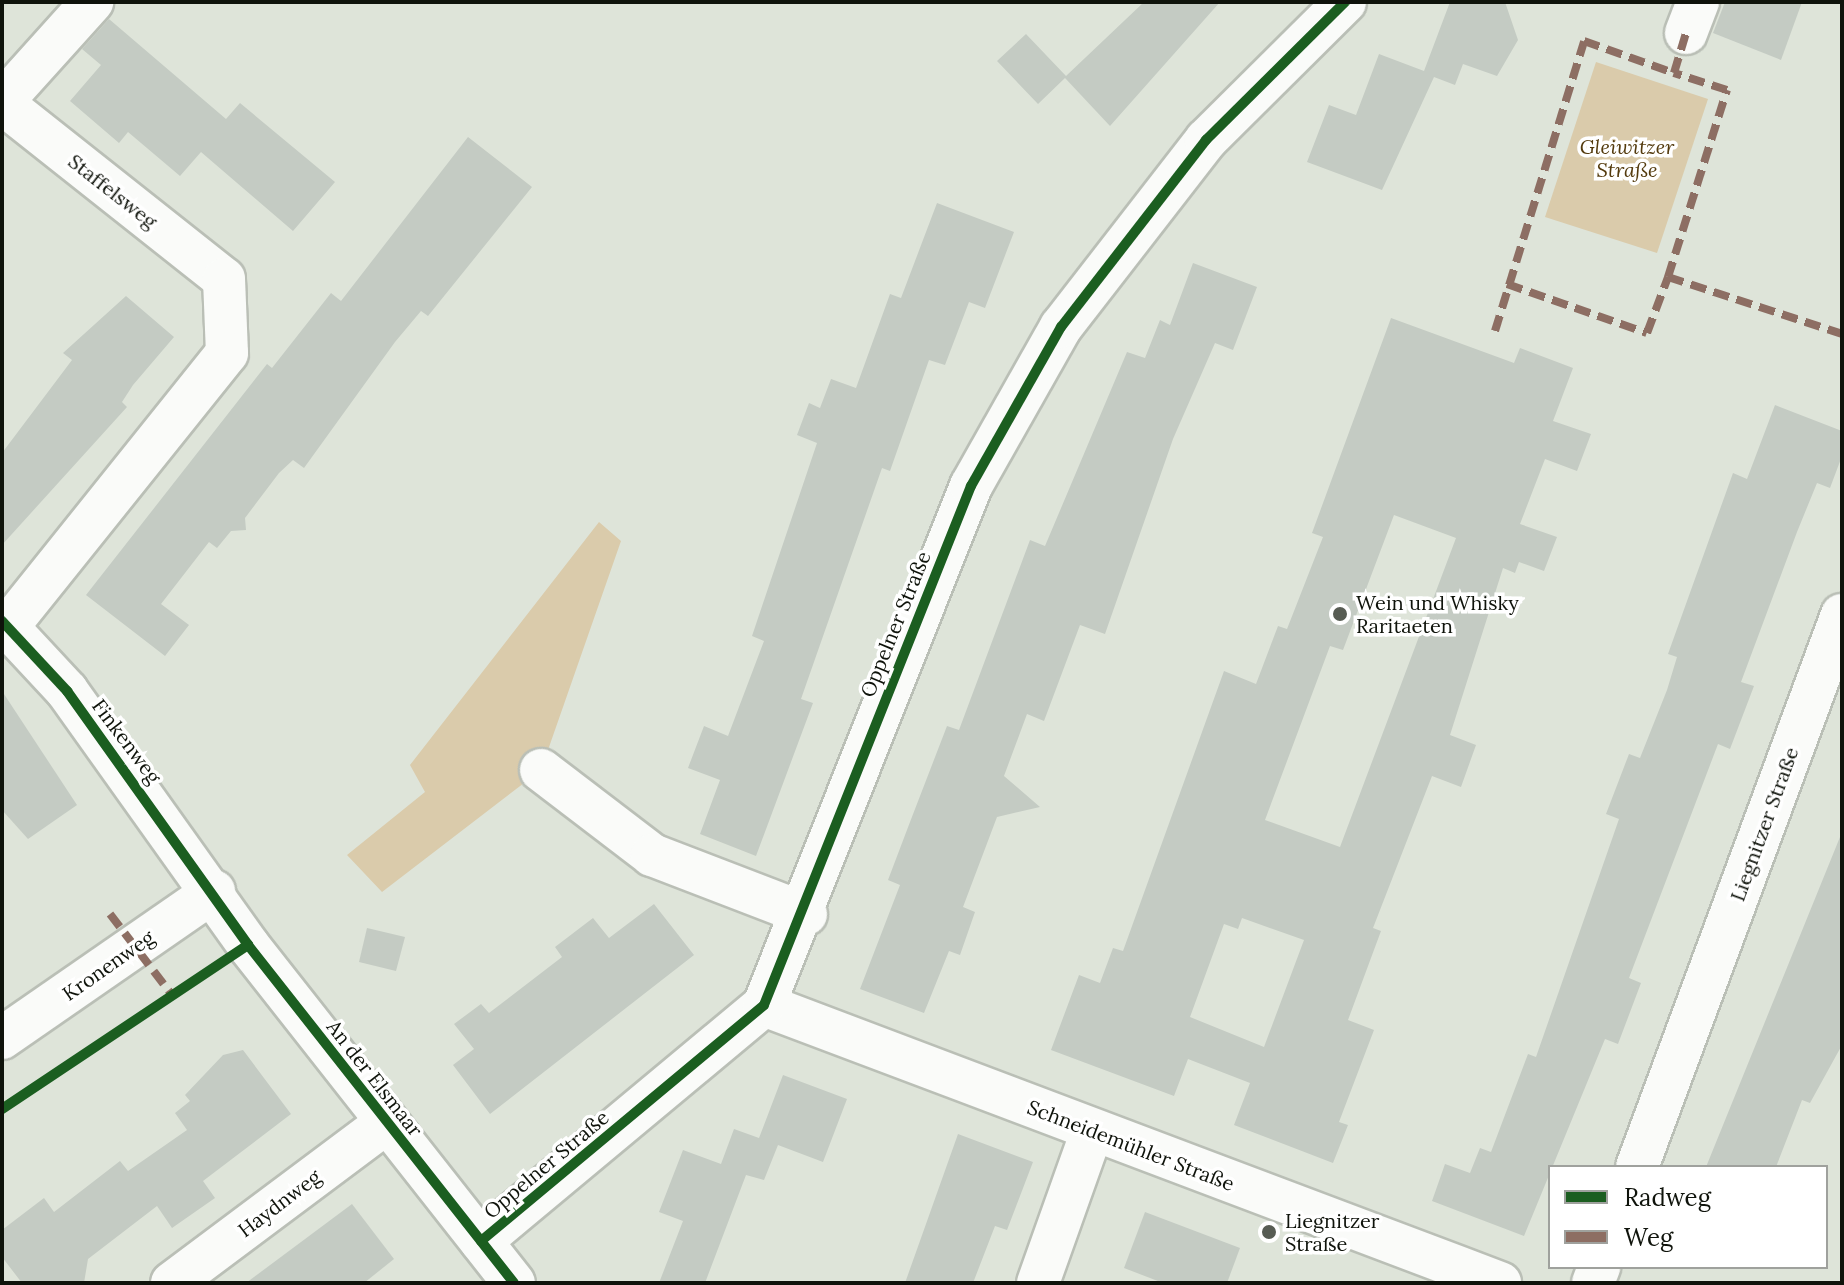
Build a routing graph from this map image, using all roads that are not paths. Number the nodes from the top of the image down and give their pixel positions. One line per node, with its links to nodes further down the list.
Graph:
1 (92, 2): 3 (street, Staffelsweg)
2 (1345, 2): 9 (street, Oppelner Straße)
3 (2, 102): 4 (street, Staffelsweg)
4 (224, 279): 6 (street, Finkenweg)
5 (1842, 615): 14 (street, Liegnitzer Straße)
6 (5, 624): 8 (street, Finkenweg)
7 (541, 770): 9 (street)
8 (214, 891): 11 (street, Kronenweg); 12 (street, An der Elsmaar)
9 (806, 914): 10 (street, Oppelner Straße)
10 (764, 1005): 13 (street, Schneidemühler Straße); 15 (street, Oppelner Straße)
11 (2, 1038)
12 (386, 1123): 15 (street, An der Elsmaar); 16 (street, Haydnweg)
13 (1092, 1131): 18 (street); 19 (street, Schneidemühler Straße)
14 (1638, 1165)
15 (481, 1241): 17 (street, An der Elsmaar)
16 (172, 1283)
17 (514, 1283)
18 (1038, 1283)
19 (1500, 1283)

